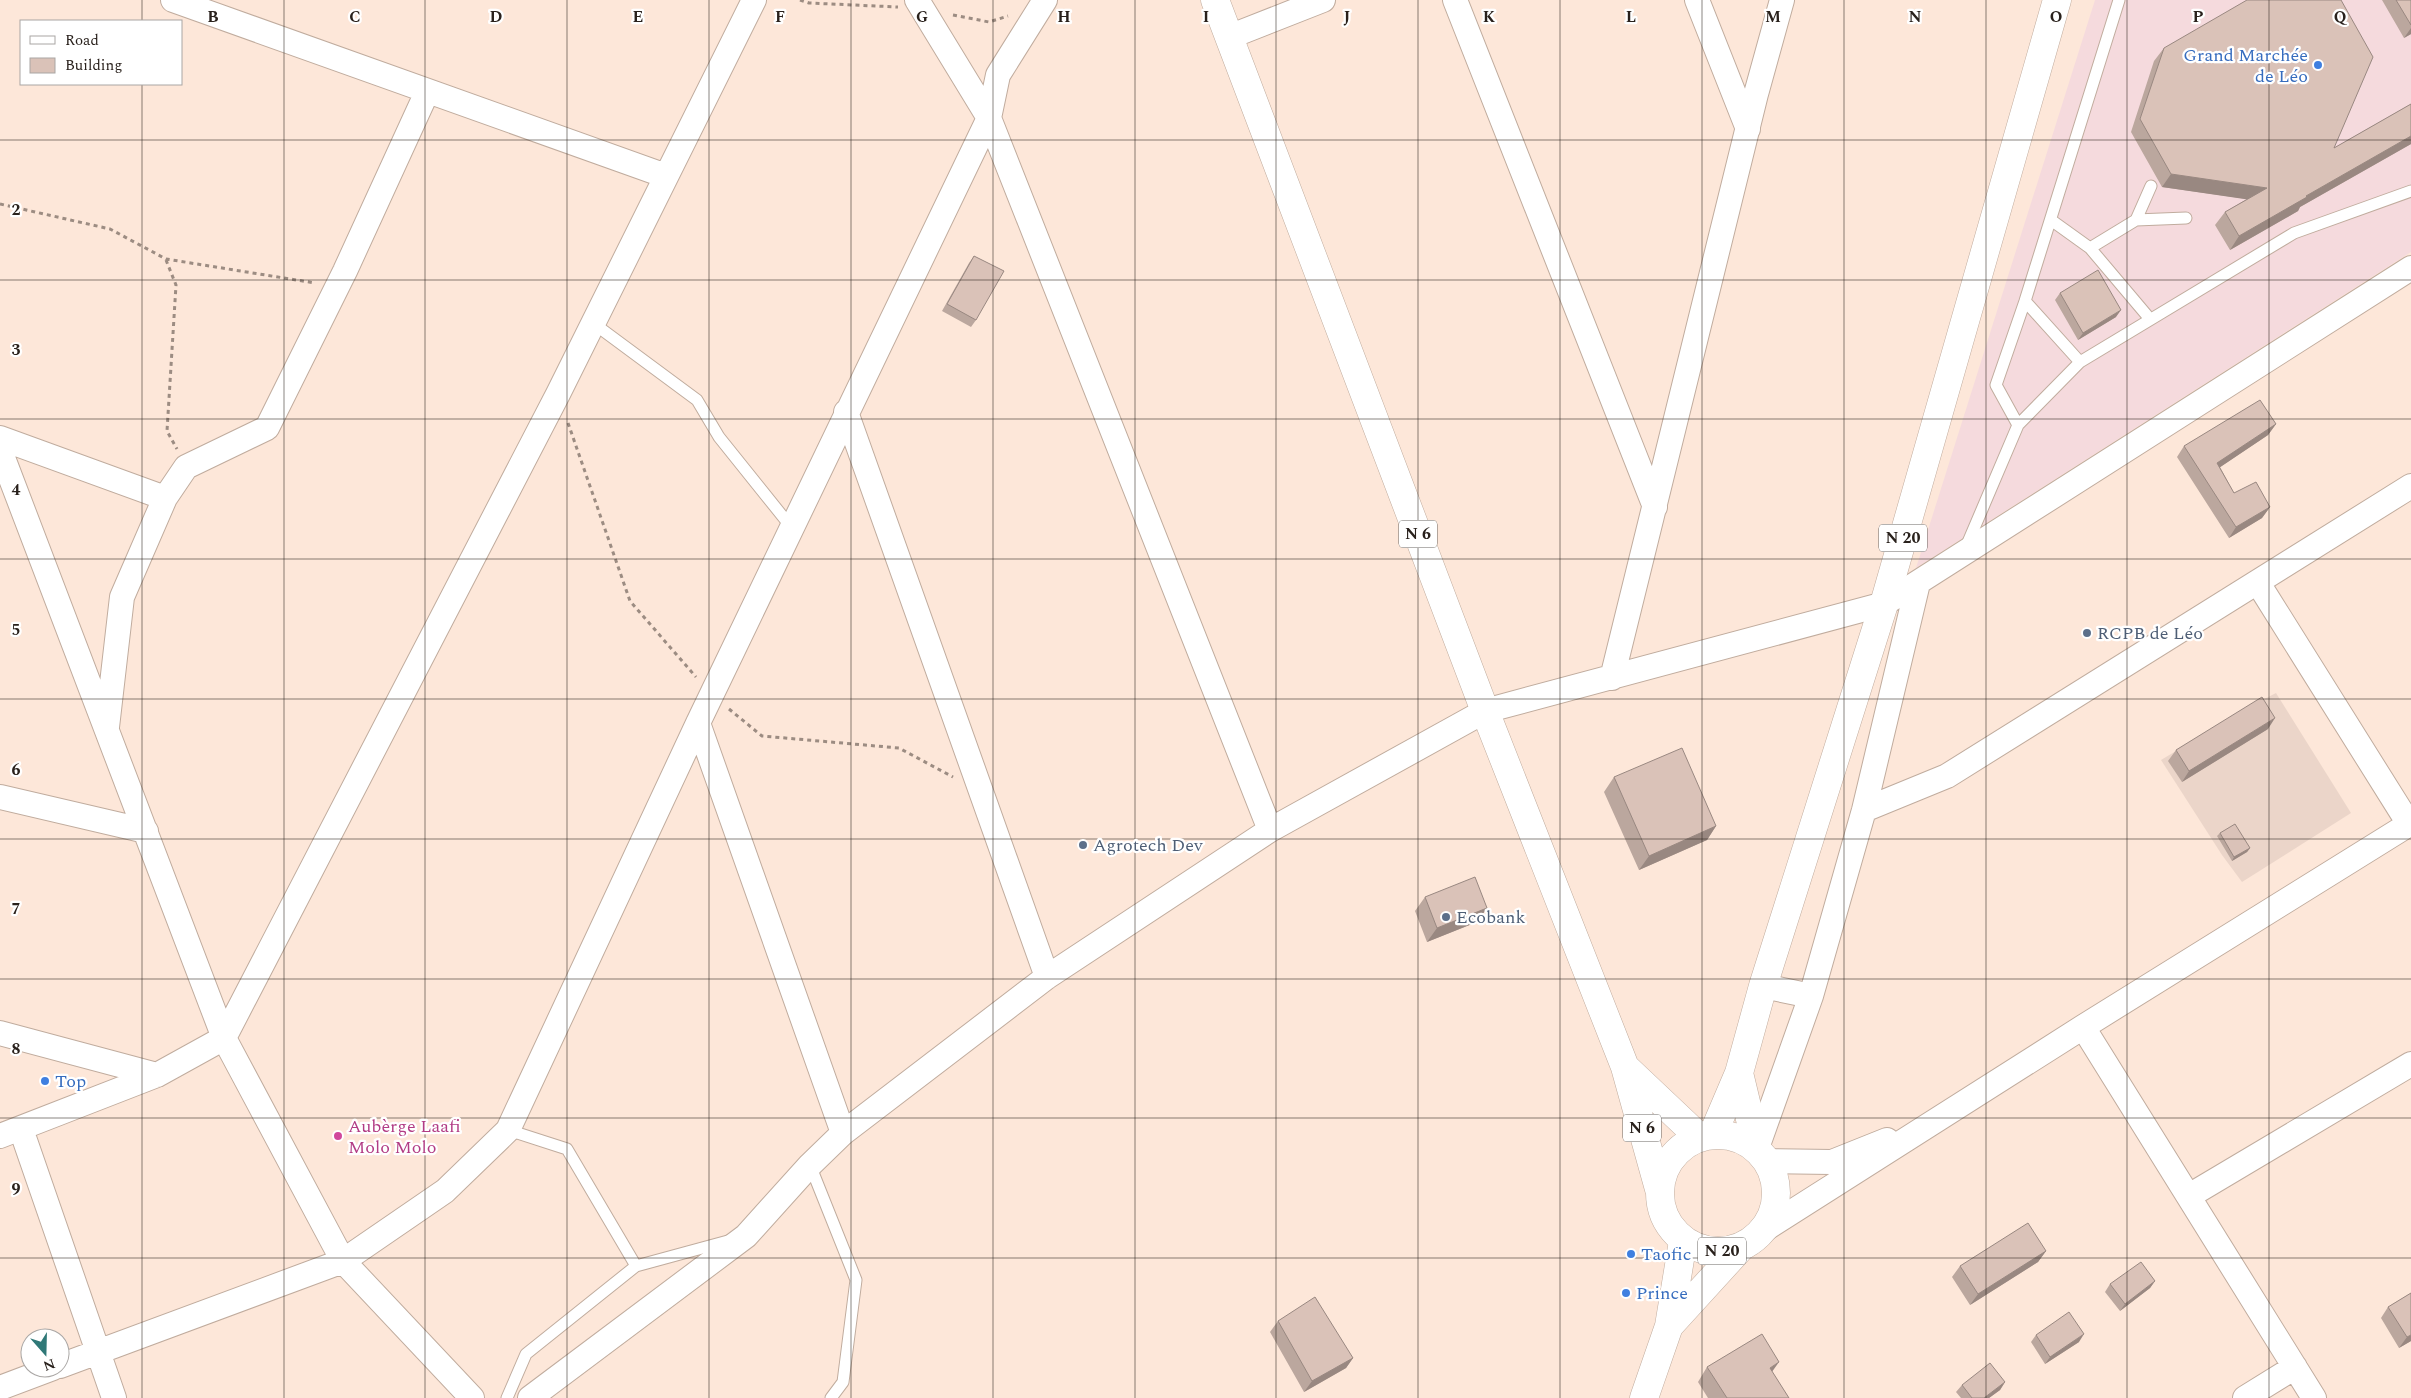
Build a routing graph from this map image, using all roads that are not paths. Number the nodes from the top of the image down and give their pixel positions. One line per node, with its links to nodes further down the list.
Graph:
1 (173, 0): 13 (street)
2 (754, 0): 16 (street)
3 (917, 0): 14 (street)
4 (1045, 0): 14 (street)
5 (1215, 0): 12 (main road, N 6)
6 (1322, 0): 12 (street)
7 (1455, 0): 34 (street)
8 (1697, 0): 15 (street)
9 (1782, 0): 15 (street)
10 (2057, 0): 39 (main road, N 20)
11 (2119, 0): 20 (lane)
12 (1229, 37): 41 (main road, N 6)
13 (427, 92): 16 (street); 33 (street)
14 (989, 118): 28 (street); 47 (street)
15 (1748, 129): 34 (street)
16 (666, 176): 26 (street)
17 (2150, 186): 21 (lane)
18 (2410, 193): 25 (lane)
19 (2186, 218): 21 (lane)
20 (2051, 220): 22 (lane); 24 (lane)
21 (2136, 220): 22 (lane)
22 (2090, 248): 25 (lane)
23 (2411, 268): 36 (street)
24 (2025, 301): 27 (lane); 29 (lane)
25 (2150, 319): 27 (lane)
26 (593, 323): 35 (lane); 54 (street)
27 (2080, 362): 29 (lane)
28 (846, 412): 35 (street); 49 (street)
29 (2018, 425): 36 (lane)
30 (0, 438): 33 (street)
31 (0, 450): 43 (street)
32 (2411, 486): 38 (street)
33 (165, 498): 43 (street)
34 (1654, 507): 40 (street)
35 (792, 528): 42 (street)
36 (1963, 554): 37 (street)
37 (1918, 583): 39 (street); 45 (street)
38 (2258, 583): 45 (street); 46 (street)
39 (1884, 604): 40 (street); 50 (main road, N 20)
40 (1612, 678): 41 (street)
41 (1485, 711): 47 (street); 56 (main road, N 6)
42 (698, 723): 60 (street); 62 (street)
43 (107, 729): 48 (street)
44 (0, 797): 48 (street)
45 (1864, 810): 51 (street)
46 (2410, 824): 52 (street)
47 (1270, 830): 49 (street)
48 (146, 831): 54 (street)
49 (1046, 977): 62 (street)
50 (1763, 986): 51 (street); 57 (main road, N 20)
51 (1811, 996): 64 (street)
52 (2083, 1027): 59 (street); 67 (street)
53 (0, 1033): 58 (street)
54 (224, 1038): 58 (street); 71 (street)
55 (2411, 1064): 67 (street)
56 (1625, 1067): 63 (main road, N 6); 66 (main road, N 6)
57 (1738, 1073): 63 (main road, N 20); 64 (main road, N 20)
58 (157, 1076): 61 (street)
59 (1942, 1118): 64 (street); 69 (street)
60 (508, 1130): 71 (street); 72 (lane)
61 (10, 1132): 74 (street)
62 (843, 1133): 65 (street)
63 (1706, 1135): 64 (main road); 66 (main road, N 20)
64 (1762, 1155): 69 (main road, N 20)
65 (810, 1166): 68 (street); 83 (lane)
66 (1659, 1189): 70 (main road, N 20)
67 (2189, 1196): 76 (street)
68 (746, 1236): 72 (lane); 82 (street)
69 (1752, 1239): 70 (main road, N 20); 73 (main road)
70 (1684, 1241): 73 (main road)
71 (343, 1261): 74 (street); 80 (street)
72 (636, 1266): 81 (lane)
73 (1669, 1326): 84 (main road)
74 (98, 1352): 75 (street); 79 (street)
75 (70, 1362)
76 (2294, 1367): 85 (street); 86 (street)
77 (26, 1378): 78 (street)
78 (0, 1388)
79 (114, 1398)
80 (472, 1398)
81 (507, 1398)
82 (530, 1398)
83 (831, 1398)
84 (1644, 1398)
85 (2245, 1398)
86 (2314, 1398)

